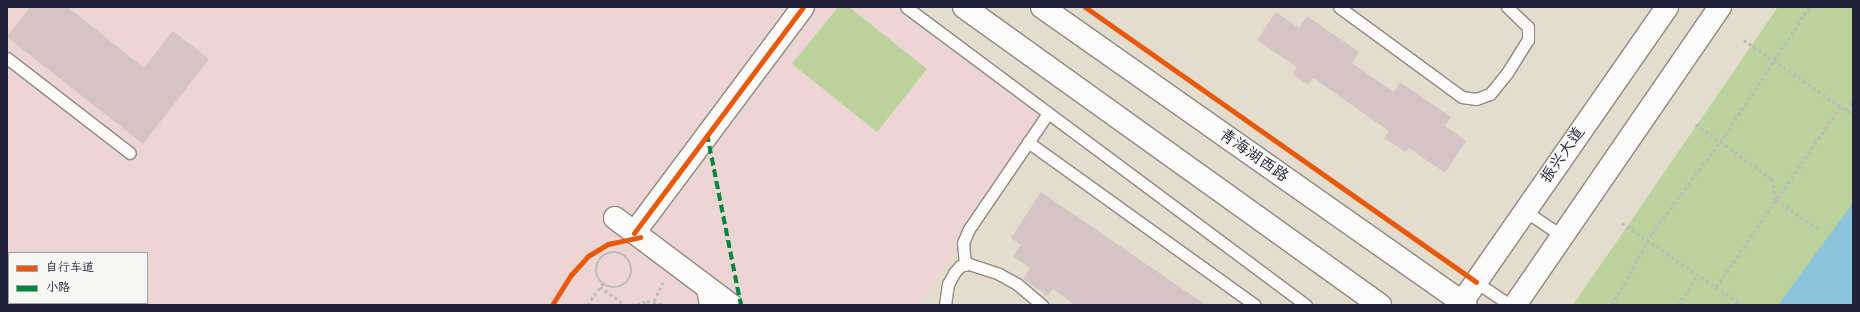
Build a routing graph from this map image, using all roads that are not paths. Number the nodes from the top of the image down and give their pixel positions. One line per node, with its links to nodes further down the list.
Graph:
1 (803, 7): 15 (main road)
2 (906, 7): 10 (lane)
3 (964, 7): 27 (main road)
4 (1042, 7): 20 (main road, 青海湖西路)
5 (1339, 7): 6 (lane)
6 (1507, 7)
7 (1667, 7): 13 (main road, 振兴大道)
8 (1720, 7): 16 (main road)
9 (7, 58): 12 (lane)
10 (1048, 113): 11 (lane); 26 (lane)
11 (1028, 142): 17 (lane); 25 (lane)
12 (130, 153)
13 (1525, 211): 16 (lane); 19 (main road, 振兴大道)
14 (615, 218): 15 (main road)
15 (634, 232): 18 (main road)
16 (1562, 236): 29 (main road)
17 (965, 265): 23 (lane); 24 (lane)
18 (701, 282): 21 (lane); 22 (main road)
19 (1476, 282): 20 (main road, 振兴大道); 28 (lane)
20 (1463, 304)
21 (704, 305)
22 (731, 305)
23 (945, 305)
24 (1042, 305)
25 (1255, 305)
26 (1306, 305)
27 (1380, 305)
28 (1510, 305)
29 (1515, 305)

